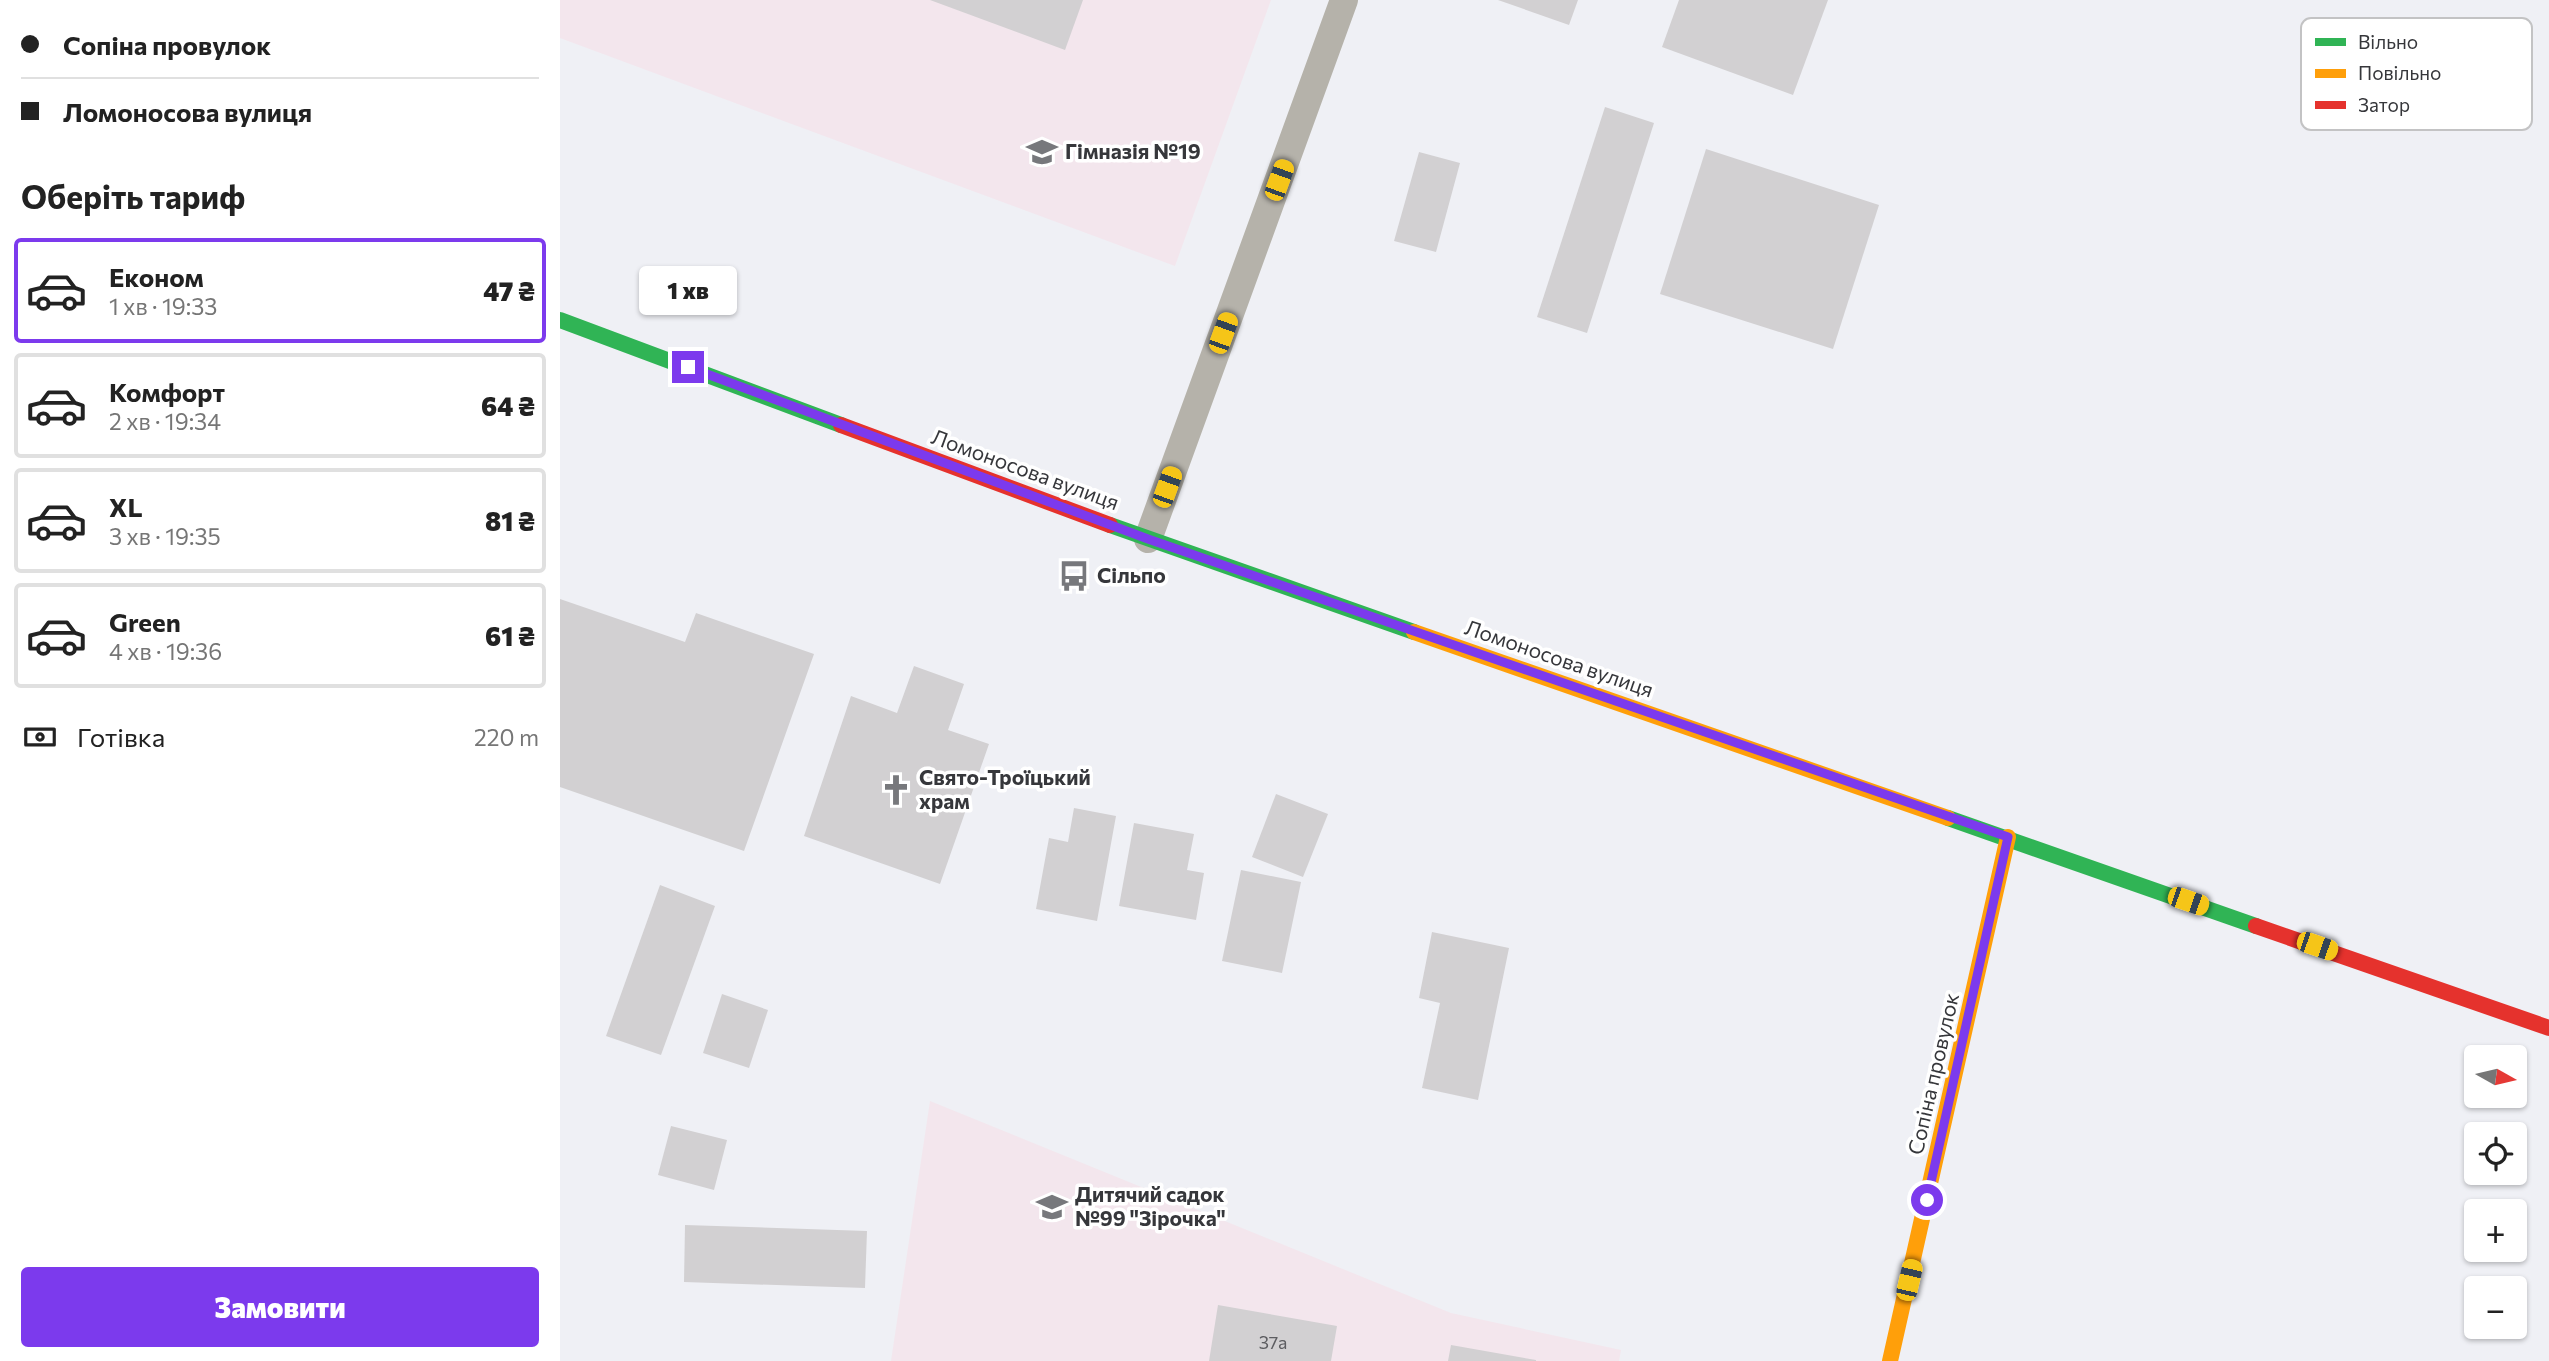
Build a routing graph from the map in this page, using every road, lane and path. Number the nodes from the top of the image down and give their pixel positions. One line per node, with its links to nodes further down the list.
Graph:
1 (1344, 0): 3 (lane)
2 (560, 320): 3 (main road, Ломоносова вулиця)
3 (1148, 539): 4 (main road, Ломоносова вулиця)
4 (2008, 837): 5 (main road, Ломоносова вулиця); 6 (main road, Сопіна провулок)
5 (2549, 1028)
6 (1890, 1361)

